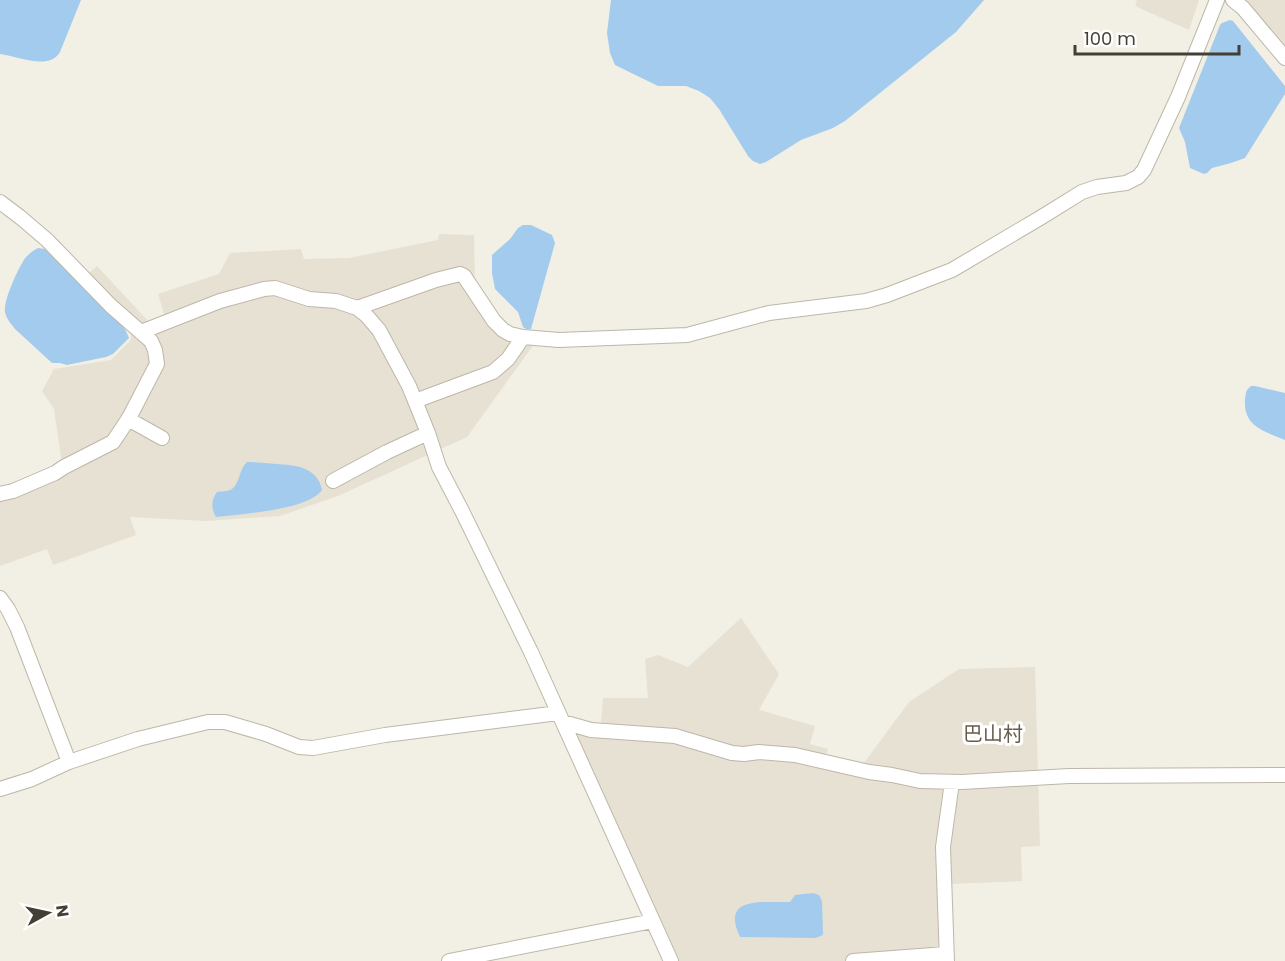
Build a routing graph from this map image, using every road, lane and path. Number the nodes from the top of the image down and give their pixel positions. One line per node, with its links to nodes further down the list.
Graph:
1 (1218, 0): 7 (street)
2 (1233, 0): 3 (street)
3 (1285, 58)
4 (0, 202): 6 (street)
5 (357, 308): 6 (street); 7 (street); 8 (street)
6 (141, 332): 9 (street)
7 (523, 337): 8 (street)
8 (415, 401): 10 (street)
9 (128, 419): 11 (street); 13 (street)
10 (428, 433): 12 (street); 15 (street)
11 (162, 438)
12 (333, 481)
13 (0, 494)
14 (0, 598): 16 (street)
15 (561, 717): 16 (street); 18 (street); 20 (street)
16 (69, 762): 19 (street)
17 (1285, 775): 18 (street)
18 (952, 782): 21 (street)
19 (0, 789)
20 (653, 921): 22 (street); 23 (street)
21 (946, 957): 24 (street)
22 (449, 961)
23 (671, 961)
24 (853, 961)

